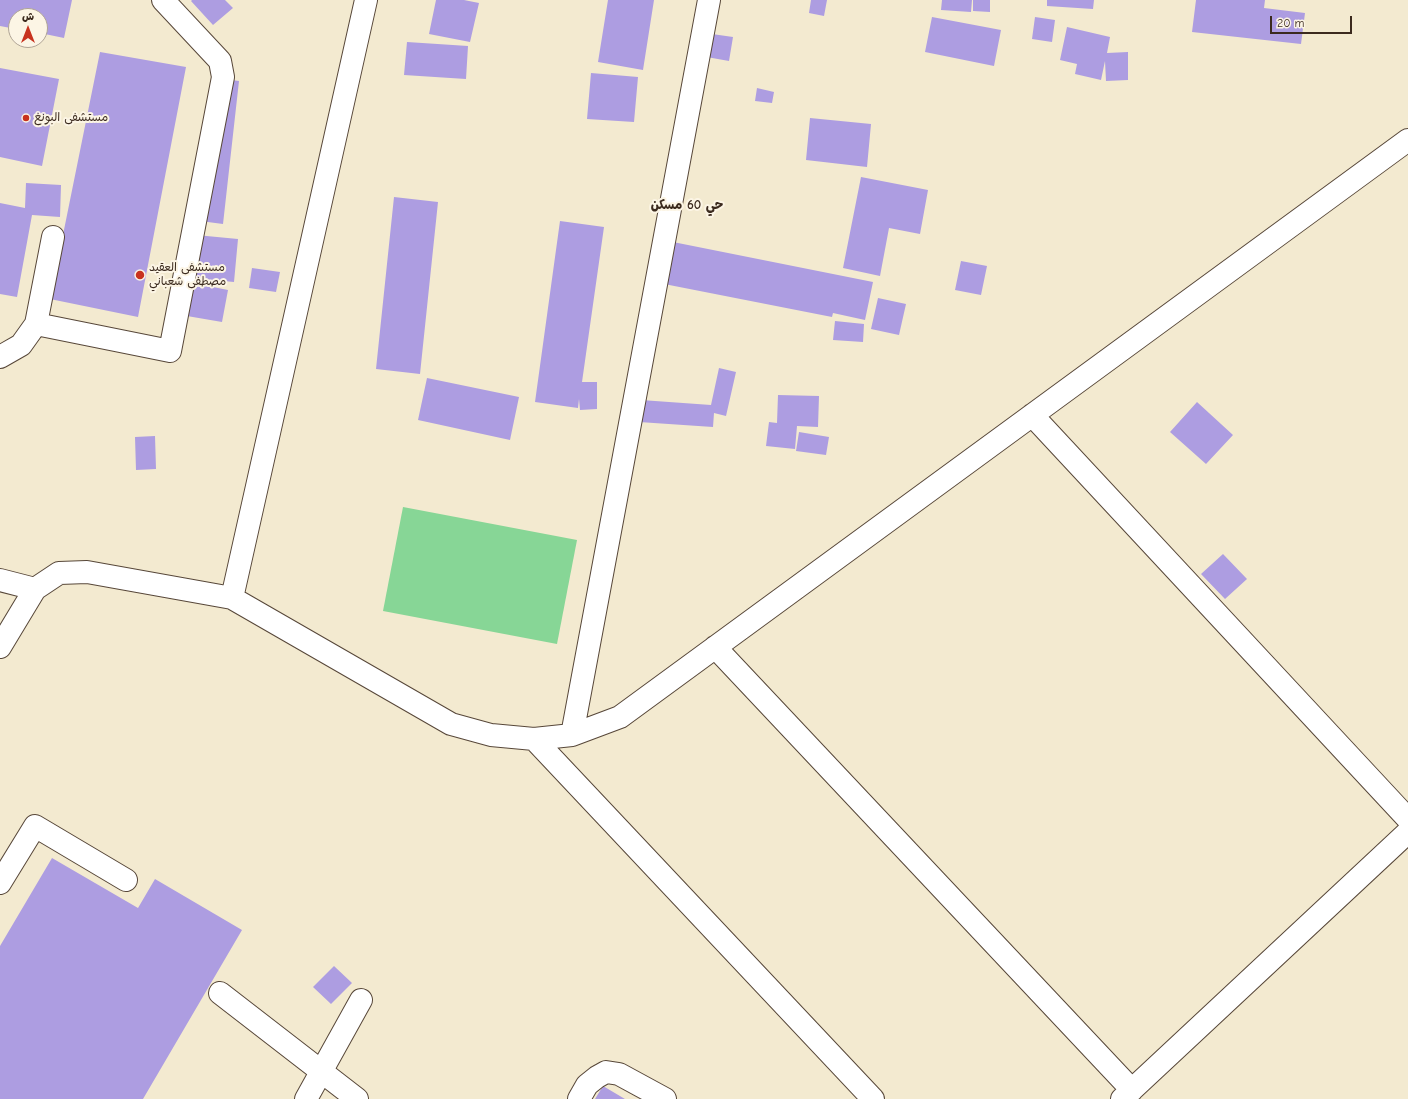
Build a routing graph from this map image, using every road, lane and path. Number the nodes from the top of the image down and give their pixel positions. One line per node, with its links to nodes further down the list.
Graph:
1 (163, 0): 6 (street)
2 (366, 0): 11 (street)
3 (709, 0): 14 (street)
4 (1408, 140): 8 (street)
5 (53, 236): 6 (street)
6 (36, 324): 7 (street)
7 (0, 357)
8 (1032, 415): 13 (street); 16 (street)
9 (0, 580): 10 (street)
10 (35, 589): 11 (street); 12 (street)
11 (232, 598): 15 (street)
12 (0, 646)
13 (715, 647): 14 (street); 23 (street)
14 (572, 735): 15 (street)
15 (534, 739): 28 (street)
16 (1408, 819)
17 (1408, 832): 23 (street)
18 (126, 880): 19 (street)
19 (0, 883)
20 (220, 993): 22 (street)
21 (361, 1000): 22 (street)
22 (322, 1072): 24 (street); 25 (street)
23 (1127, 1094)
24 (306, 1099)
25 (357, 1099)
26 (580, 1099): 27 (street)
27 (665, 1099)
28 (874, 1099)

